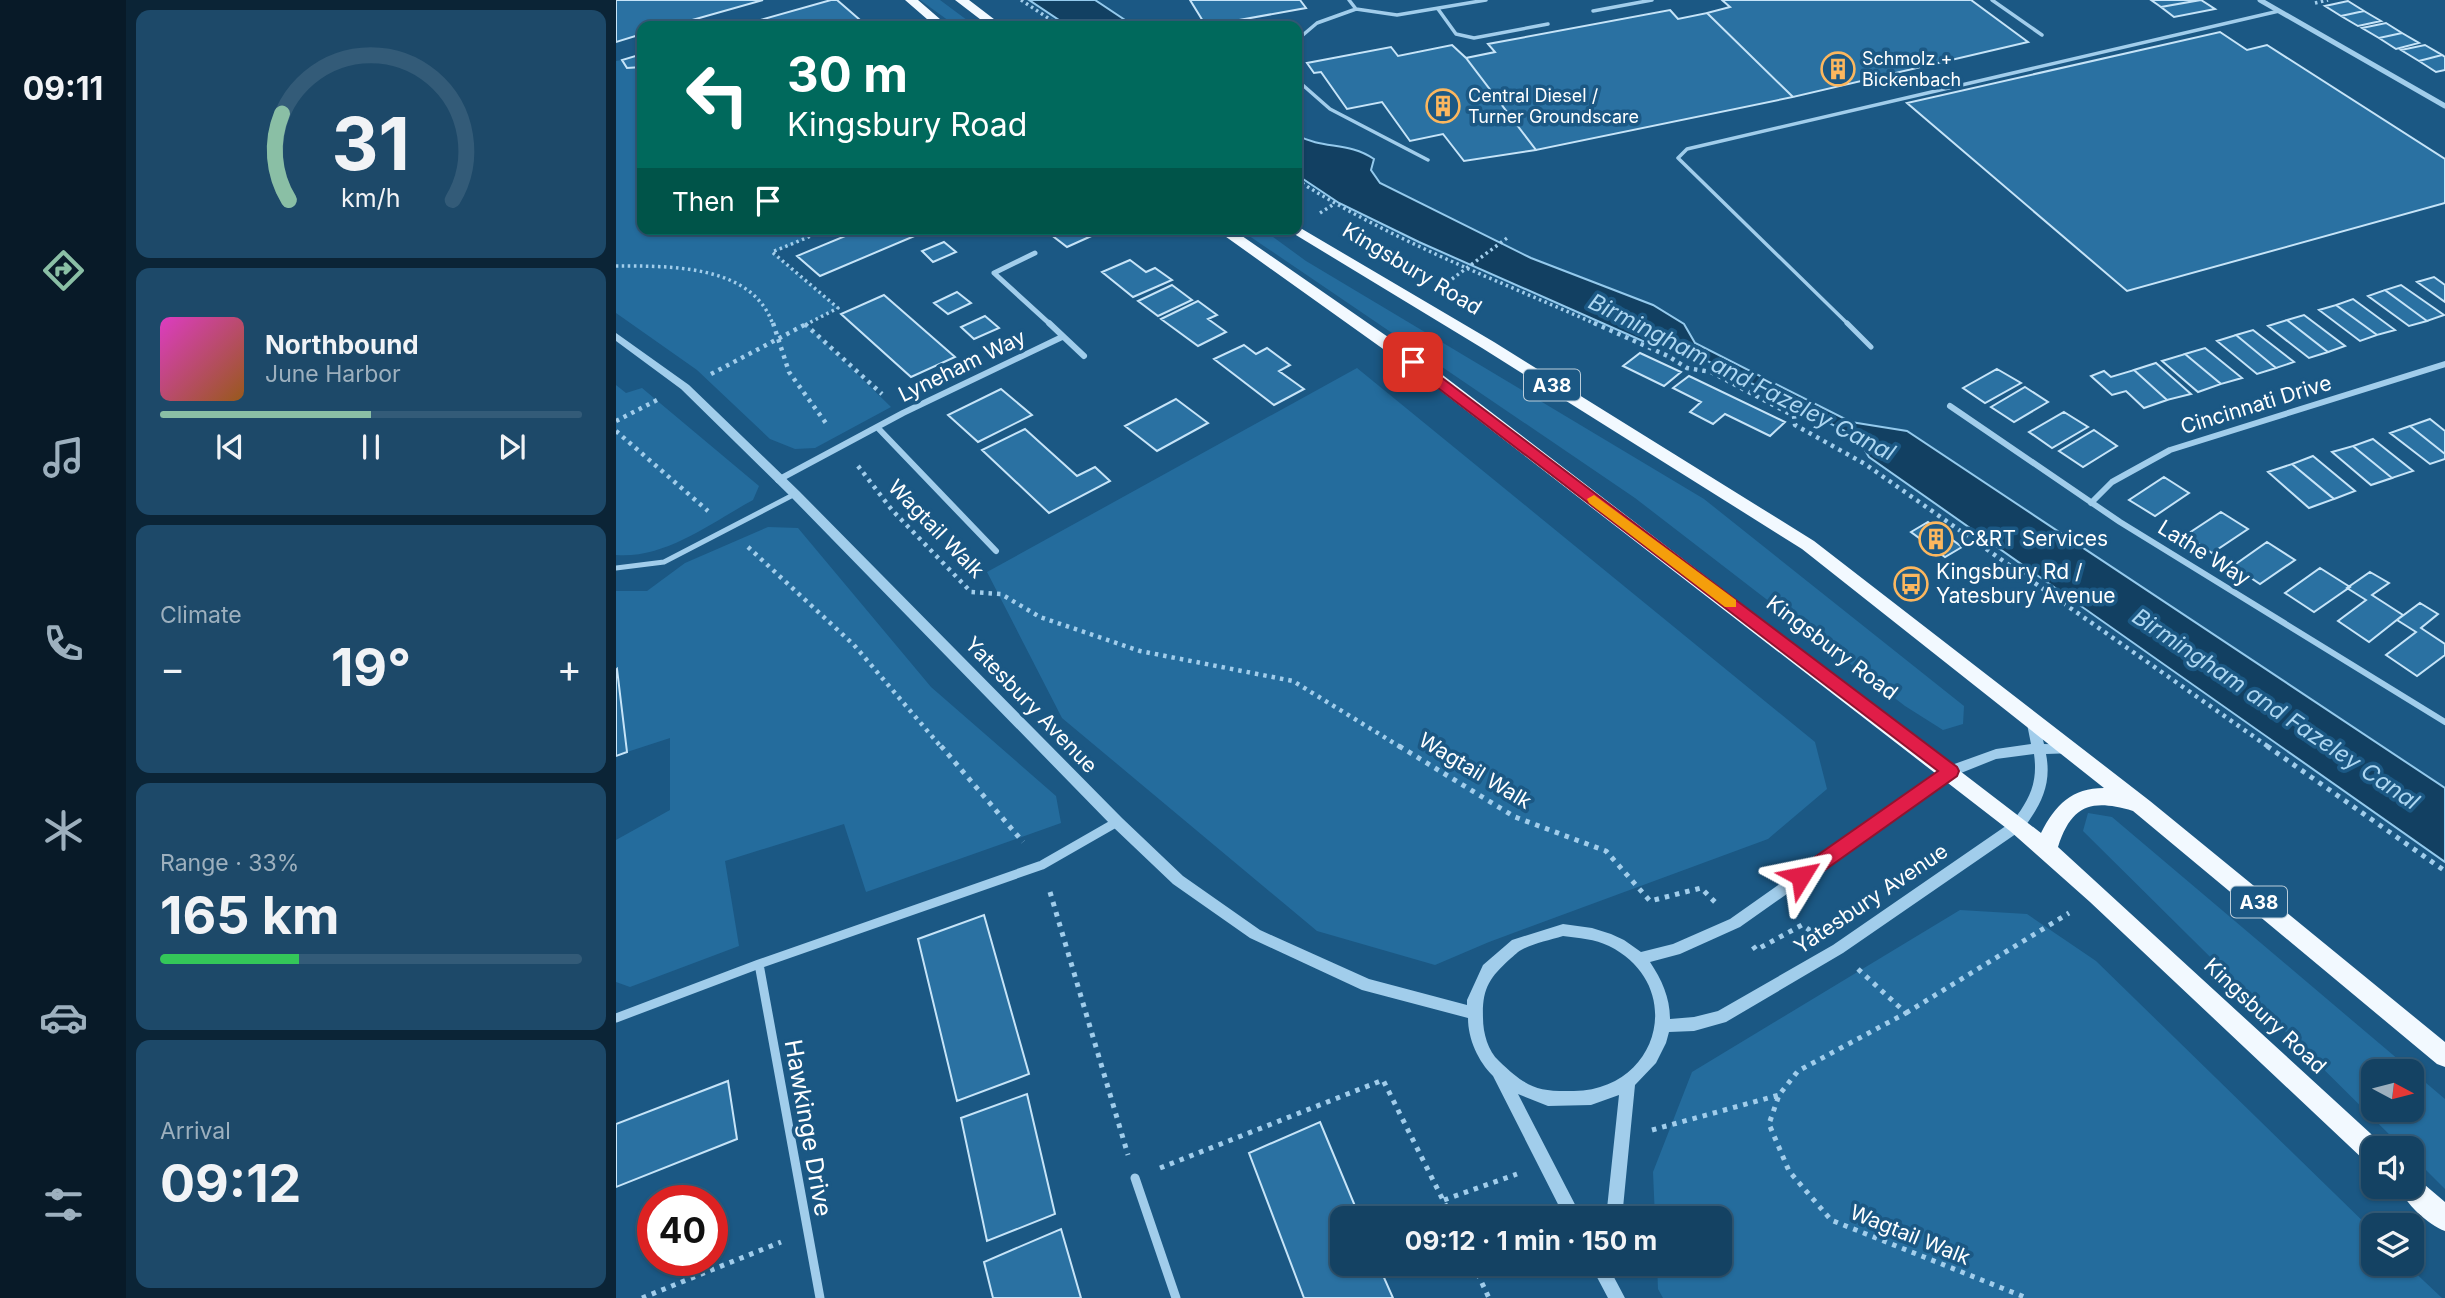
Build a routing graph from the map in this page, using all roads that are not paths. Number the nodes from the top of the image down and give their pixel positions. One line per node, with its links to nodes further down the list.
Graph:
1 (911, 0): 12 (highway)
2 (961, 0): 13 (highway)
3 (1349, 0): 8 (lane)
4 (1486, 0): 9 (lane)
5 (1652, 0): 10 (lane)
6 (1992, 0): 15 (lane)
7 (2260, 0): 11 (street)
8 (1356, 9): 9 (lane); 16 (lane)
9 (1438, 9): 14 (lane)
10 (1593, 11)
11 (2279, 11): 18 (street); 25 (lane)
12 (937, 21)
13 (990, 21)
14 (1548, 24)
15 (2042, 35)
16 (1302, 36)
17 (1302, 84): 19 (lane)
18 (2445, 106)
19 (1428, 160)
20 (1302, 234): 35 (highway, Kingsbury Road / A38)
21 (1231, 235): 39 (highway, Kingsbury Road)
22 (1035, 253): 24 (street, Lyneham Way)
23 (616, 337): 30 (street, Yatesbury Avenue)
24 (1062, 337): 26 (street, Lyneham Way); 29 (street, Lyneham Way)
25 (1871, 347)
26 (1084, 356)
27 (2445, 364): 32 (street, Cincinnati Drive)
28 (1950, 406): 32 (street, Lathe Way)
29 (877, 427): 30 (street, Lyneham Way); 33 (street)
30 (778, 480): 31 (street, Yatesbury Avenue)
31 (795, 494): 34 (lane); 41 (street, Yatesbury Avenue)
32 (2091, 503): 36 (street, Lathe Way)
33 (996, 551)
34 (616, 568)
35 (2031, 717): 37 (street, Yatesbury Avenue); 38 (highway, Kingsbury Road / A38)
36 (2445, 722)
37 (2038, 748): 38 (street); 39 (street); 42 (street, Yatesbury Avenue)
38 (2071, 749): 40 (highway, Kingsbury Road / A38)
39 (1951, 771): 42 (highway, Kingsbury Road); 44 (street)
40 (2143, 807): 43 (highway); 49 (highway, Kingsbury Road / A38)
41 (1117, 822): 45 (street); 46 (street, Yatesbury Avenue)
42 (2018, 825): 43 (highway, Kingsbury Road); 48 (street, Yatesbury Avenue)
43 (2046, 849): 52 (highway, Kingsbury Road)
44 (1639, 959): 46 (street); 48 (street)
45 (759, 964): 47 (street); 58 (street, Hawkinge Drive)
46 (1472, 1013): 50 (street)
47 (616, 1018)
48 (1663, 1026): 51 (street)
49 (2445, 1056)
50 (1501, 1076): 51 (street); 55 (street)
51 (1628, 1083): 56 (street)
52 (2361, 1141)
53 (1135, 1178): 59 (street)
54 (2424, 1199): 57 (highway)
55 (1568, 1206)
56 (1615, 1206)
57 (2445, 1219)
58 (820, 1298)
59 (1176, 1298)

